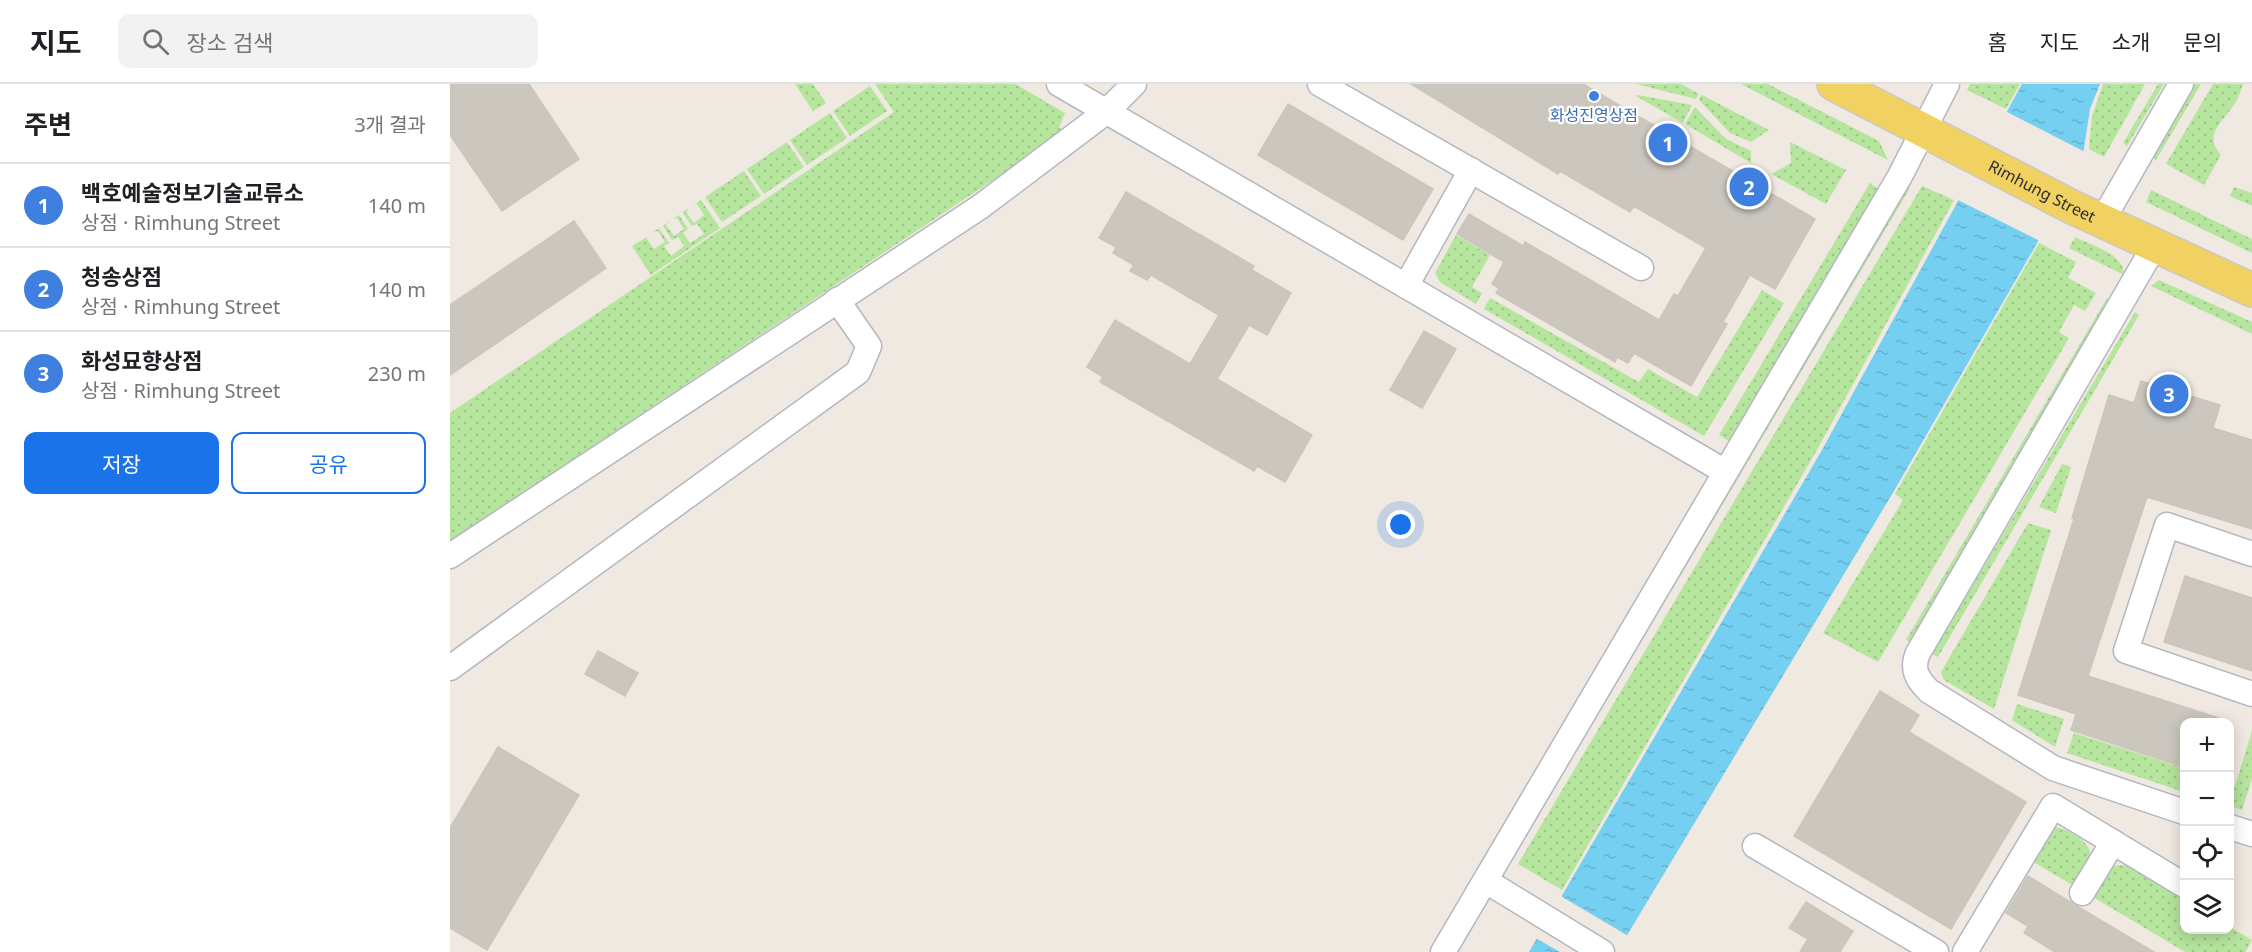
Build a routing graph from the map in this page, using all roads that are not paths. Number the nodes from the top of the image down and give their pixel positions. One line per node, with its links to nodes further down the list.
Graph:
1 (1059, 84): 7 (street)
2 (1134, 84): 7 (street)
3 (1320, 84): 9 (street)
4 (1834, 84): 8 (main road, Rimhung Street)
5 (1947, 84): 8 (street)
6 (2181, 84): 10 (street)
7 (1106, 112): 13 (street); 15 (street)
8 (1934, 137): 10 (main road, Rimhung Street); 16 (street)
9 (1471, 170): 12 (street); 13 (street)
10 (2102, 221): 11 (main road, Rimhung Street)
11 (2155, 245): 14 (main road, Rimhung Street); 21 (street)
12 (1641, 268)
13 (1406, 286): 16 (street)
14 (2252, 290)
15 (837, 300): 18 (street); 19 (street)
16 (1724, 471): 26 (street)
17 (2252, 554): 20 (street)
18 (450, 556)
19 (450, 668)
20 (2252, 694)
21 (2180, 811)
22 (2234, 829): 23 (street)
23 (2252, 834)
24 (2113, 842): 27 (street); 28 (street); 32 (street)
25 (1755, 846): 31 (street)
26 (1486, 881): 29 (street); 30 (street)
27 (2180, 883)
28 (2082, 893)
29 (1443, 952)
30 (1602, 952)
31 (1936, 952)
32 (1965, 952)

